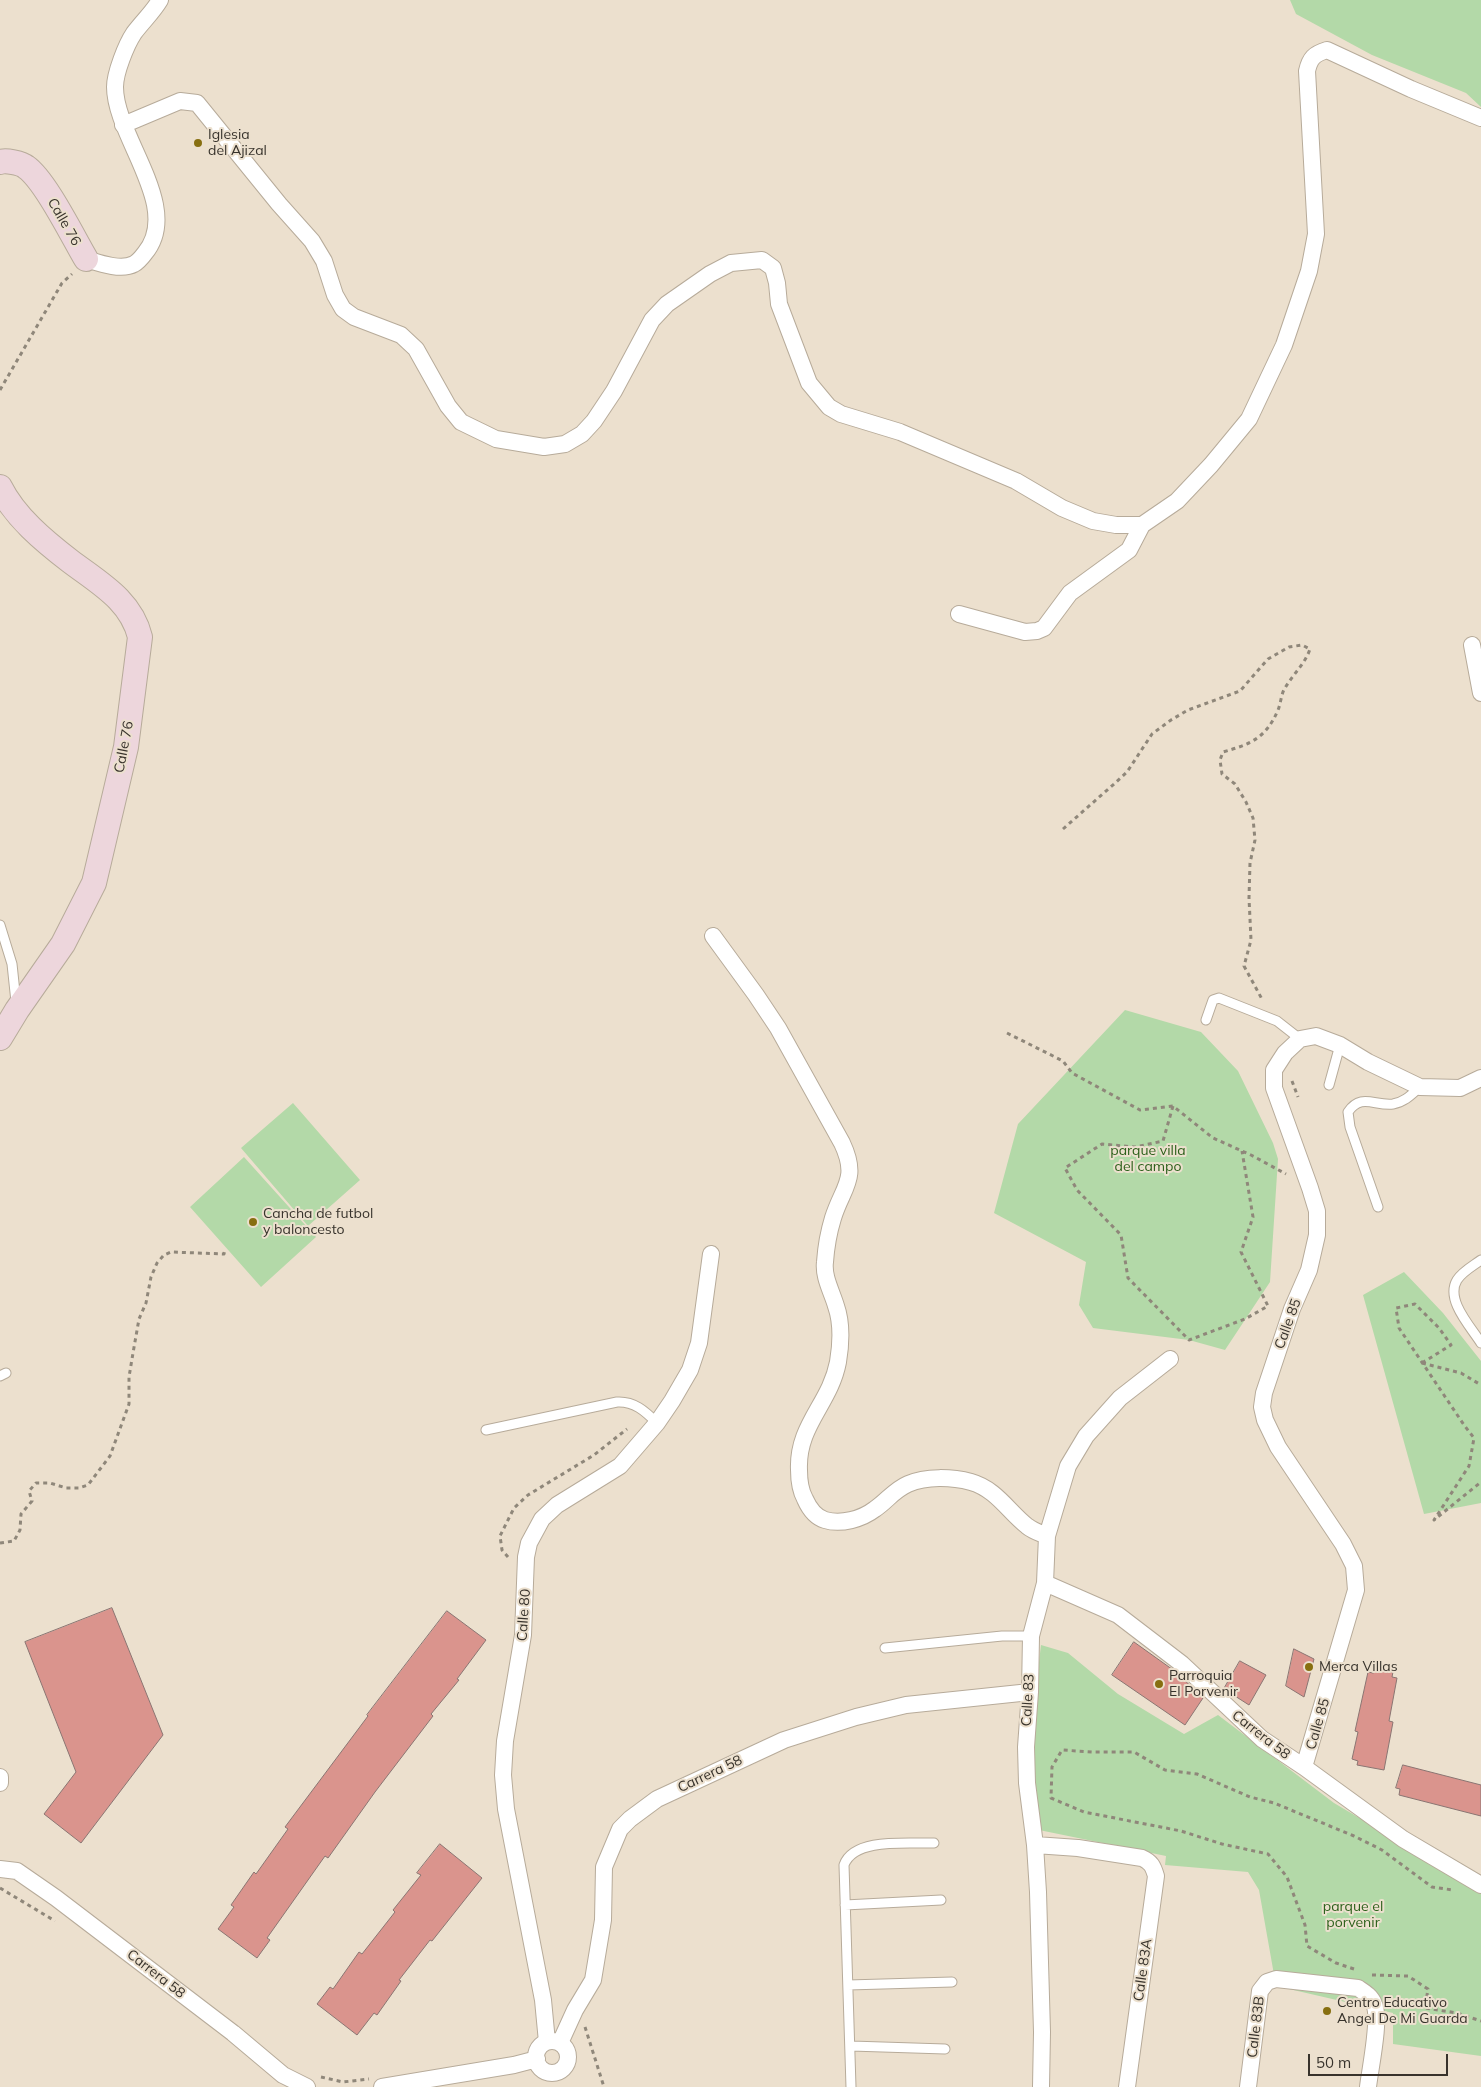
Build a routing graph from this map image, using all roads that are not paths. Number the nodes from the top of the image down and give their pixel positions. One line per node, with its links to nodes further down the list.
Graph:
1 (160, 0): 3 (street)
2 (1481, 118): 7 (street)
3 (123, 124): 5 (street, Calle 76); 7 (street)
4 (0, 162): 5 (street, Calle 76)
5 (86, 259)
6 (0, 486): 13 (street, Calle 76)
7 (1142, 525): 8 (street)
8 (959, 614)
9 (1472, 645): 10 (street)
10 (1481, 693)
11 (0, 925): 13 (lane)
12 (713, 936): 30 (street)
13 (17, 1010): 15 (street, Calle 76)
14 (1206, 1020): 16 (lane)
15 (0, 1038)
16 (1300, 1039): 17 (street); 35 (street, Calle 85)
17 (1340, 1045): 19 (lane); 20 (street)
18 (1481, 1078): 21 (street)
19 (1329, 1086)
20 (1420, 1087): 21 (street); 23 (lane)
21 (1460, 1088): 22 (lane)
22 (1481, 1088)
23 (1378, 1207)
24 (711, 1254): 28 (street, Calle 80)
25 (1481, 1260): 26 (lane)
26 (1481, 1343)
27 (1170, 1360): 30 (street, Calle 83)
28 (652, 1418): 29 (lane); 46 (street, Calle 80)
29 (486, 1430)
30 (1047, 1536): 31 (street, Calle 83)
31 (1045, 1584): 32 (street, Calle 83); 35 (street, Carrera 58)
32 (1031, 1636): 33 (lane); 34 (street, Calle 83)
33 (885, 1648)
34 (1030, 1692): 39 (street, Calle 83); 46 (street, Carrera 58)
35 (1304, 1767): 41 (street, Carrera 58)
36 (0, 1777): 37 (street)
37 (0, 1783)
38 (934, 1843): 43 (lane)
39 (1035, 1845): 54 (street, Calle 83); 55 (street, Calle 83A)
40 (0, 1868): 51 (street, Carrera 58)
41 (1481, 1885)
42 (942, 1900): 43 (lane)
43 (845, 1905): 45 (lane)
44 (952, 1982): 45 (lane)
45 (848, 1985): 47 (lane)
46 (554, 2042): 49 (street); 50 (street)
47 (851, 2046): 48 (lane); 53 (lane)
48 (945, 2049)
49 (536, 2059): 50 (street); 52 (street)
50 (560, 2079)
51 (312, 2081)
52 (379, 2082)
53 (851, 2087)
54 (1042, 2087)
55 (1128, 2087)
56 (1248, 2087): 57 (street, Calle 83B)
57 (1368, 2087)

